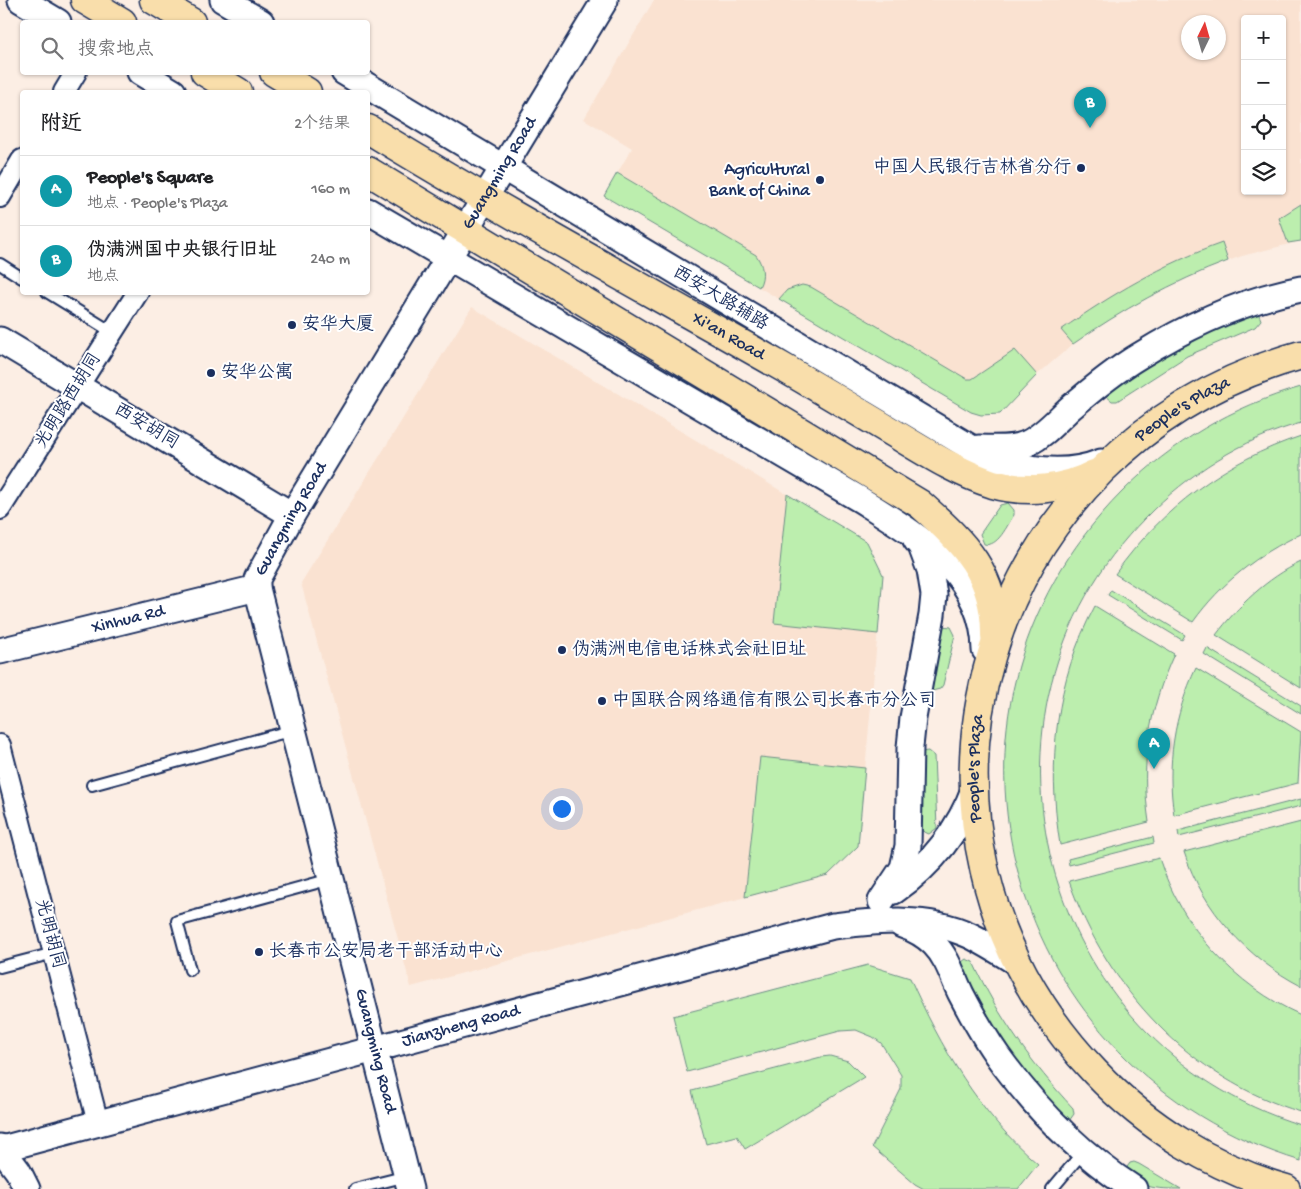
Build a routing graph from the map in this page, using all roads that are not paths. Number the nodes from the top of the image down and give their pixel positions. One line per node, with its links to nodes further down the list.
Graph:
1 (21, 0): 6 (street)
2 (85, 0): 7 (main road)
3 (154, 0): 8 (main road)
4 (224, 0): 9 (street)
5 (605, 0): 20 (street, Guangming Road)
6 (55, 20)
7 (119, 20)
8 (189, 20)
9 (258, 20)
10 (74, 75): 15 (street)
11 (145, 75): 16 (street)
12 (210, 75): 17 (main road)
13 (279, 75): 18 (main road)
14 (349, 75): 20 (street, 西安大路辅路)
15 (65, 90)
16 (170, 90)
17 (235, 90)
18 (304, 90)
19 (370, 130): 24 (main road, Xi'an Road)
20 (502, 168): 24 (street, Guangming Road); 37 (street, 西安大路辅路)
21 (19, 172): 23 (street)
22 (370, 172): 26 (main road)
23 (0, 197)
24 (483, 200): 26 (street, Guangming Road); 38 (main road, Xi'an Road)
25 (370, 212): 27 (street)
26 (465, 230): 27 (street, Guangming Road); 43 (main road)
27 (447, 259): 40 (street, Guangming Road); 41 (street)
28 (0, 264): 29 (lane)
29 (20, 277)
30 (1301, 289): 37 (street)
31 (52, 295): 33 (lane)
32 (136, 295): 33 (street, 光明路西胡同)
33 (112, 332): 36 (street, 光明路西胡同)
34 (0, 340): 36 (street, 西安胡同)
35 (1301, 355): 38 (main road, People's Plaza)
36 (78, 386): 39 (street, 光明路西胡同); 40 (street, 西安胡同)
37 (952, 438): 38 (street, 西安大路辅路)
38 (1107, 463): 43 (main road, People's Plaza)
39 (0, 510)
40 (292, 515): 42 (street, Guangming Road)
41 (904, 527): 45 (street); 51 (street)
42 (257, 588): 44 (street, Xinhua Rd); 46 (street, Guangming Road)
43 (995, 642): 45 (main road, People's Plaza)
44 (0, 651)
45 (986, 677): 49 (main road, People's Plaza)
46 (293, 730): 48 (lane); 50 (street, Guangming Road)
47 (0, 745): 52 (street, 光明胡同)
48 (92, 785)
49 (975, 787): 51 (street, Jianzheng Road); 53 (main road, People's Plaza)
50 (331, 879): 55 (lane); 56 (street, Guangming Road)
51 (883, 911): 53 (street); 56 (street, Jianzheng Road); 59 (street)
52 (54, 953): 54 (lane); 57 (street, 光明胡同)
53 (1019, 964): 61 (main road, People's Plaza)
54 (0, 967)
55 (190, 970)
56 (375, 1049): 57 (street, Jianzheng Road); 60 (street, Guangming Road)
57 (98, 1123): 58 (street, Jianzheng Road)
58 (1, 1148): 62 (street)
59 (1084, 1151): 64 (lane); 65 (street)
60 (409, 1183): 63 (lane)
61 (1281, 1188)
62 (27, 1189)
63 (355, 1189)
64 (1052, 1189)
65 (1134, 1189)

